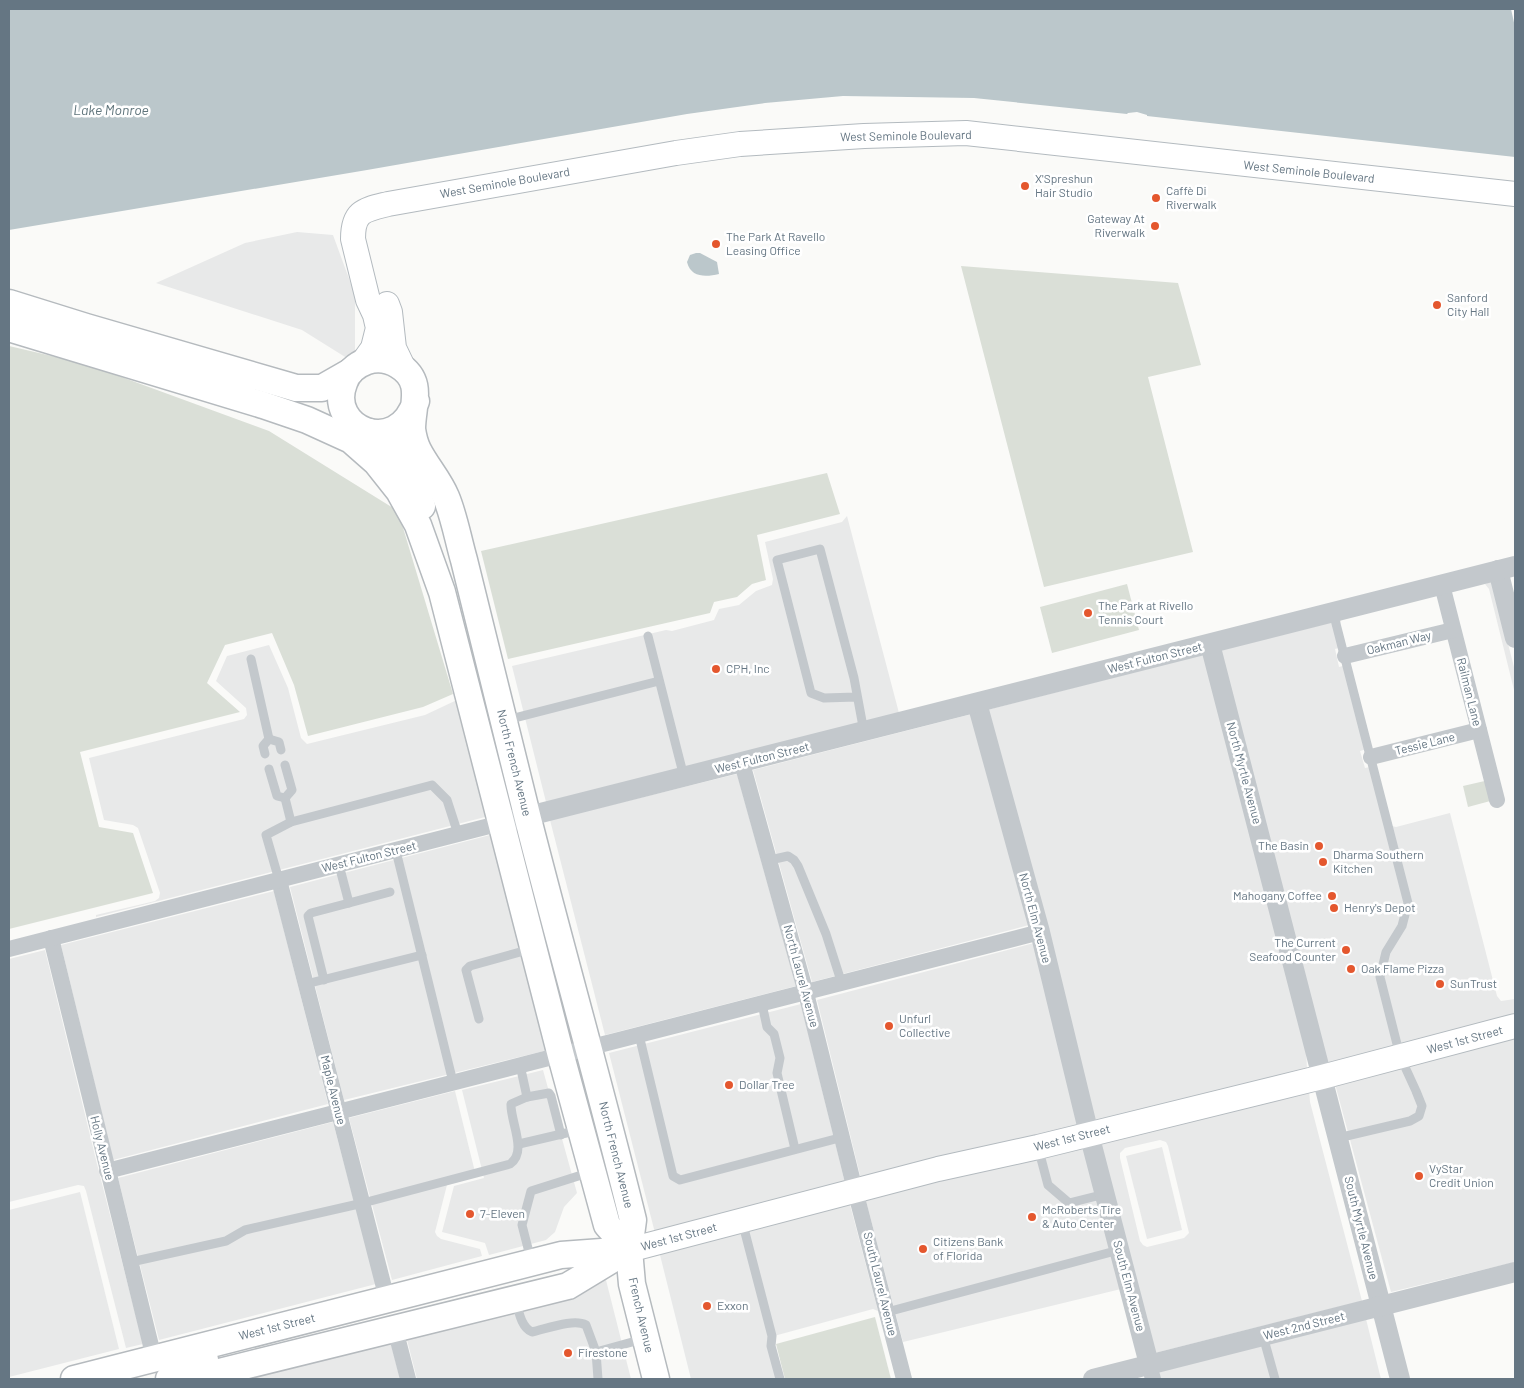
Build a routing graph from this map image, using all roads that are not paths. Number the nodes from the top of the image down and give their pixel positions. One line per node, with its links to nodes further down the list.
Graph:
1 (1515, 194): 2 (main road, West Seminole Boulevard)
2 (361, 213): 3 (main road, North French Avenue)
3 (356, 251): 9 (main road, North French Avenue); 10 (main road, North French Avenue)
4 (9, 303): 5 (main road)
5 (52, 315): 6 (main road); 8 (main road)
6 (9, 319)
7 (9, 328): 8 (main road)
8 (89, 344): 9 (main road); 12 (main road)
9 (357, 367): 10 (main road); 12 (main road, North French Avenue)
10 (404, 368): 11 (main road, North French Avenue)
11 (416, 401): 12 (main road); 25 (main road, North French Avenue)
12 (356, 430): 40 (main road, North French Avenue)
13 (1507, 568): 14 (street, West Fulton Street); 18 (street)
14 (1442, 585): 15 (street, West Fulton Street); 16 (street, Railman Lane)
15 (1333, 612): 19 (street, West Fulton Street); 20 (lane)
16 (1453, 630): 20 (street, Oakman Way); 26 (street, Railman Lane)
17 (648, 636): 22 (lane)
18 (1515, 638)
19 (1210, 644): 24 (street, West Fulton Street); 65 (street, North Myrtle Avenue)
20 (1345, 656): 31 (lane)
21 (251, 659): 28 (lane)
22 (659, 681): 25 (lane); 35 (lane)
23 (856, 696): 23 (lane); 27 (lane)
24 (977, 703): 27 (street, West Fulton Street); 48 (street, North Elm Avenue)
25 (504, 721): 38 (main road, North French Avenue)
26 (1479, 730): 31 (street, Tessie Lane); 37 (street, Railman Lane)
27 (864, 732): 32 (street, West Fulton Street)
28 (269, 739): 29 (lane); 30 (lane)
29 (281, 750)
30 (265, 754)
31 (1371, 757): 63 (lane)
32 (742, 763): 35 (street, West Fulton Street); 43 (street, North Laurel Avenue)
33 (285, 765): 36 (lane)
34 (269, 769): 36 (lane)
35 (684, 778): 38 (street, West Fulton Street)
36 (285, 798): 39 (lane)
37 (1496, 800)
38 (527, 816): 40 (street, West Fulton Street); 61 (main road, North French Avenue)
39 (291, 822): 41 (lane); 45 (lane)
40 (501, 823): 41 (street, West Fulton Street); 50 (main road, North French Avenue)
41 (458, 834): 42 (street, West Fulton Street)
42 (396, 851): 44 (street, West Fulton Street); 52 (lane)
43 (770, 860): 55 (lane); 56 (street, North Laurel Avenue)
44 (339, 865): 45 (street, West Fulton Street); 47 (lane)
45 (280, 880): 49 (street, West Fulton Street); 54 (street, Maple Avenue)
46 (390, 892): 47 (lane)
47 (349, 902): 53 (lane)
48 (1040, 932): 55 (street); 70 (street, North Elm Avenue)
49 (51, 938): 51 (street, West Fulton Street); 76 (street, Holly Avenue)
50 (534, 948): 58 (lane); 62 (main road, North French Avenue)
51 (9, 949)
52 (422, 954): 53 (lane); 66 (lane)
53 (324, 980): 54 (lane)
54 (306, 984): 68 (street, Maple Avenue)
55 (842, 984): 56 (street)
56 (806, 993): 57 (street); 71 (street, North Laurel Avenue)
57 (762, 1004): 60 (street); 75 (lane)
58 (479, 1019)
59 (1515, 1026): 63 (main road, West 1st Street)
60 (639, 1035): 61 (street); 75 (lane)
61 (589, 1048): 62 (street); 82 (main road, North French Avenue)
62 (561, 1056): 64 (street); 69 (main road, North French Avenue)
63 (1400, 1056): 65 (main road, West 1st Street); 72 (lane)
64 (520, 1065): 66 (street); 67 (lane)
65 (1322, 1077): 70 (main road, West 1st Street); 72 (street, South Myrtle Avenue)
66 (453, 1082): 68 (street)
67 (527, 1097): 69 (lane); 73 (lane)
68 (338, 1110): 76 (street); 80 (street, Maple Avenue)
69 (571, 1132): 73 (lane); 77 (main road, North French Avenue)
70 (1089, 1134): 74 (main road, West 1st Street); 79 (street, South Elm Avenue)
71 (843, 1137): 75 (lane); 78 (street, North Laurel Avenue)
72 (1338, 1138): 89 (street, South Myrtle Avenue)
73 (518, 1144): 80 (lane)
74 (1038, 1147): 78 (main road, West 1st Street); 79 (lane)
75 (795, 1149)
76 (107, 1171): 84 (street, Holly Avenue)
77 (593, 1172): 82 (main road, North French Avenue); 85 (lane)
78 (855, 1190): 81 (main road, West 1st Street); 90 (street, South Laurel Avenue)
79 (1105, 1194): 83 (street, South Elm Avenue)
80 (363, 1203): 84 (lane); 87 (street, Maple Avenue)
81 (742, 1221): 82 (main road, West 1st Street); 105 (lane)
82 (628, 1250): 85 (main road, West 1st Street); 88 (main road, West 1st Street); 94 (main road, French Avenue)
83 (1119, 1250): 90 (lane); 97 (street, South Elm Avenue)
84 (131, 1262): 96 (street, Holly Avenue)
85 (531, 1263): 87 (main road, West 1st Street)
86 (1515, 1272): 89 (street, West 2nd Street)
87 (387, 1299): 93 (main road, West 1st Street)
88 (515, 1299): 91 (main road, West 1st Street); 95 (lane)
89 (1382, 1306): 92 (street, West 2nd Street); 109 (street, South Myrtle Avenue)
90 (887, 1312): 106 (street, South Laurel Avenue)
91 (395, 1329): 101 (main road, West 1st Street); 102 (street)
92 (1263, 1336): 97 (street, West 2nd Street); 108 (lane)
93 (234, 1338): 96 (main road, West 1st Street); 100 (main road)
94 (646, 1338): 95 (lane); 104 (main road, French Avenue)
95 (596, 1352): 103 (lane)
96 (154, 1358): 98 (main road, West 1st Street); 99 (main road)
97 (1151, 1372): 107 (street, West 2nd Street)
98 (74, 1379)
99 (135, 1379)
100 (169, 1379)
101 (191, 1379)
102 (408, 1379)
103 (598, 1379)
104 (656, 1379)
105 (780, 1379)
106 (904, 1379)
107 (1093, 1379)
108 (1275, 1379)
109 (1400, 1379)

